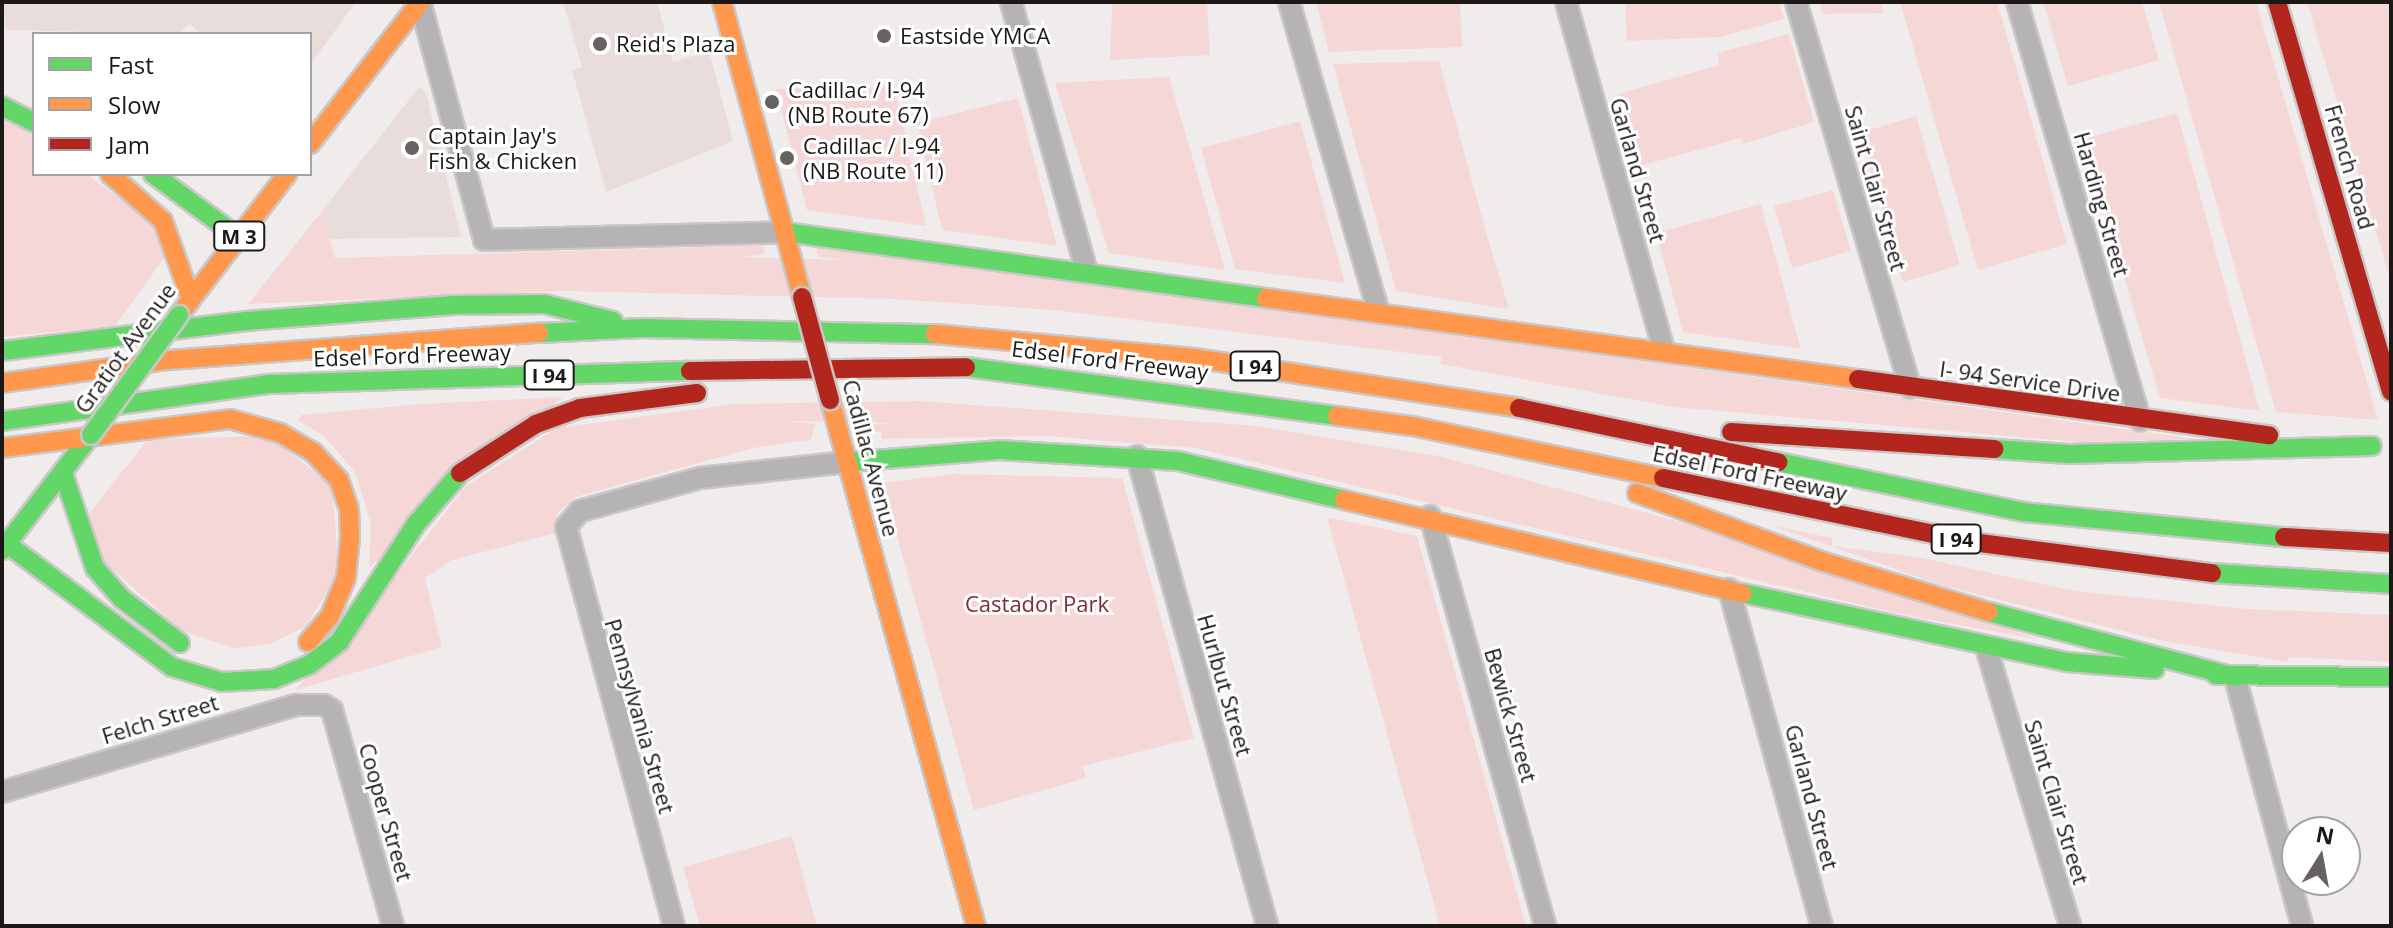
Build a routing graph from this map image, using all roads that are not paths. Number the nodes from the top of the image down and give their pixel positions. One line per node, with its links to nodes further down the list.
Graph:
1 (390, 2): 9 (main road)
2 (722, 2): 18 (main road, Cadillac Avenue)
3 (1011, 2): 20 (street)
4 (1289, 2): 22 (street)
5 (1566, 2): 25 (street, Garland Street)
6 (1796, 2): 28 (street, Saint Clair Street)
7 (2017, 2): 30 (street, Harding Street)
8 (2277, 2): 29 (main road, French Road)
9 (414, 10): 14 (main road); 18 (street)
10 (2, 87): 11 (main road)
11 (32, 99)
12 (2, 106): 13 (main road)
13 (32, 121)
14 (312, 141)
15 (112, 176): 21 (main road)
16 (156, 176): 19 (main road)
17 (285, 176): 19 (main road, Gratiot Avenue / M 3)
18 (784, 232): 20 (main road); 37 (main road, Cadillac Avenue, bridge)
19 (238, 237): 21 (main road, Gratiot Avenue / M 3)
20 (1087, 272): 22 (main road)
21 (191, 299): 38 (main road, Gratiot Avenue / M 3, bridge)
22 (1378, 311): 25 (main road)
23 (642, 328): 24 (main road); 27 (main road, Edsel Ford Freeway / I 94); 32 (main road, Edsel Ford Freeway / I 94)
24 (2, 351)
25 (1664, 351): 28 (main road, I- 94 Service Drive)
26 (879, 365): 31 (main road, Edsel Ford Freeway / I 94); 35 (main road, Edsel Ford Freeway / I 94); 41 (main road)
27 (2, 383)
28 (1910, 388): 30 (main road, I- 94 Service Drive)
29 (2391, 392)
30 (2140, 420): 33 (main road, I- 94 Service Drive)
31 (2, 421)
32 (1595, 421): 33 (main road); 40 (main road, Edsel Ford Freeway / I 94)
33 (2382, 446)
34 (2, 448): 38 (main road)
35 (1527, 452): 42 (main road, Edsel Ford Freeway / I 94); 45 (main road)
36 (1137, 456): 37 (main road); 39 (main road); 52 (street, Hurlbut Street)
37 (848, 462): 50 (street, Pennsylvania Street); 51 (main road, Cadillac Avenue)
38 (68, 466): 41 (main road, Gratiot Avenue / M 3)
39 (1430, 516): 43 (main road); 53 (street, Bewick Street)
40 (2391, 543)
41 (4, 547)
42 (2391, 584)
43 (1729, 589): 44 (main road); 54 (street, Garland Street)
44 (1986, 647): 45 (main road); 55 (street, Saint Clair Street)
45 (2235, 677): 46 (main road); 56 (street)
46 (2391, 677)
47 (332, 710): 48 (street, Felch Street); 49 (street, Cooper Street)
48 (2, 792)
49 (393, 926)
50 (674, 926)
51 (976, 926)
52 (1267, 926)
53 (1545, 926)
54 (1822, 926)
55 (2070, 926)
56 (2302, 926)

